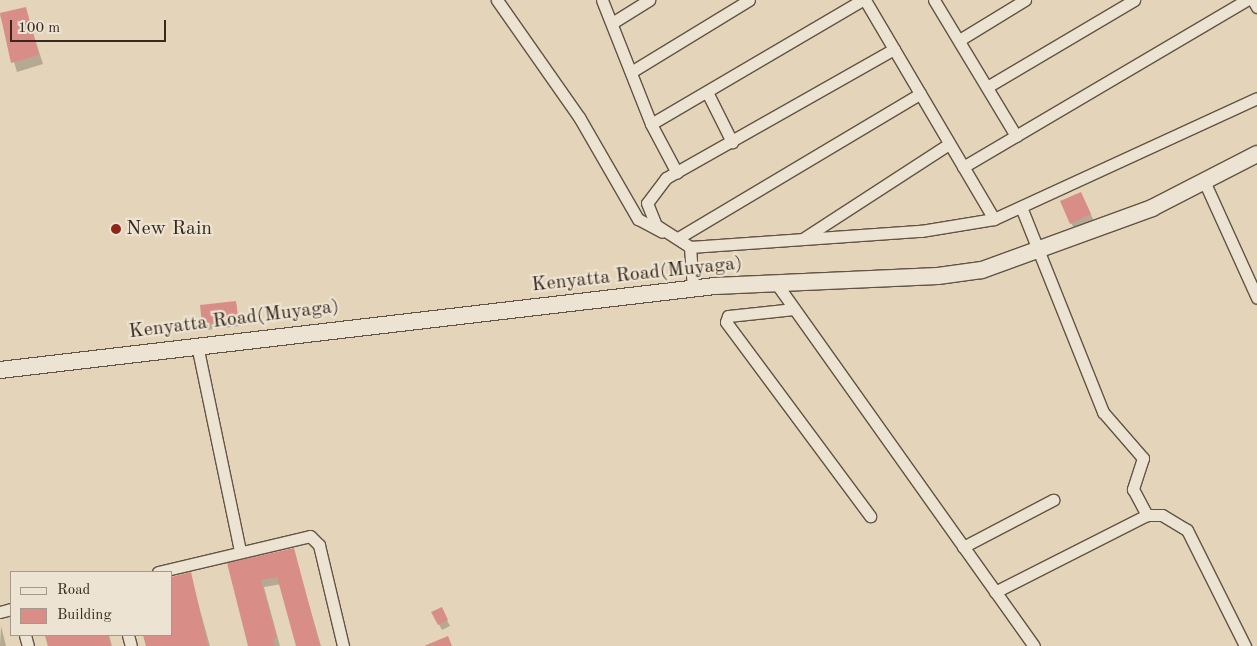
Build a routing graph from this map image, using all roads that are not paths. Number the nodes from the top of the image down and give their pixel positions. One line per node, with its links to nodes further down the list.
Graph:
1 (497, 0): 30 (street)
2 (602, 0): 12 (street)
3 (649, 0): 12 (street)
4 (749, 0): 15 (street)
5 (863, 0): 14 (street); 17 (street)
6 (934, 0): 13 (street)
7 (1025, 0): 13 (street)
8 (1134, 0): 16 (street)
9 (1246, 0): 21 (street)
10 (1253, 0): 11 (street)
11 (1257, 7)
12 (612, 23): 15 (street)
13 (961, 40): 16 (street)
14 (894, 49): 18 (street); 22 (street)
15 (631, 72): 20 (street)
16 (987, 87): 21 (street)
17 (708, 94): 20 (street); 22 (street)
18 (920, 94): 23 (street); 31 (street)
19 (1257, 98): 28 (street)
20 (651, 124): 26 (street)
21 (1016, 136): 25 (street)
22 (732, 142): 26 (street)
23 (949, 144): 25 (street); 32 (street)
24 (1257, 154): 27 (main road, Kenyatta Road(Muyaga))
25 (963, 167): 29 (street)
26 (677, 173): 30 (street)
27 (1204, 181): 34 (main road, Kenyatta Road(Muyaga)); 37 (street)
28 (1021, 207): 29 (street); 34 (street)
29 (994, 219): 32 (street)
30 (665, 233): 31 (street)
31 (678, 238): 33 (street)
32 (802, 239): 33 (street)
33 (690, 247): 36 (street)
34 (1040, 252): 35 (main road, Kenyatta Road(Muyaga)); 42 (street)
35 (776, 283): 36 (main road, Kenyatta Road(Muyaga)); 38 (street)
36 (692, 289): 39 (main road, Kenyatta Road(Muyaga))
37 (1257, 298)
38 (794, 309): 43 (street); 44 (street)
39 (197, 345): 40 (main road, Kenyatta Road(Muyaga)); 45 (street)
40 (0, 370)
41 (1053, 500): 44 (street)
42 (1147, 514): 47 (street); 50 (street)
43 (870, 516)
44 (963, 547): 47 (street)
45 (240, 551): 46 (street); 48 (street)
46 (162, 571)
47 (995, 592): 49 (street)
48 (344, 646)
49 (1034, 646)
50 (1245, 646)

